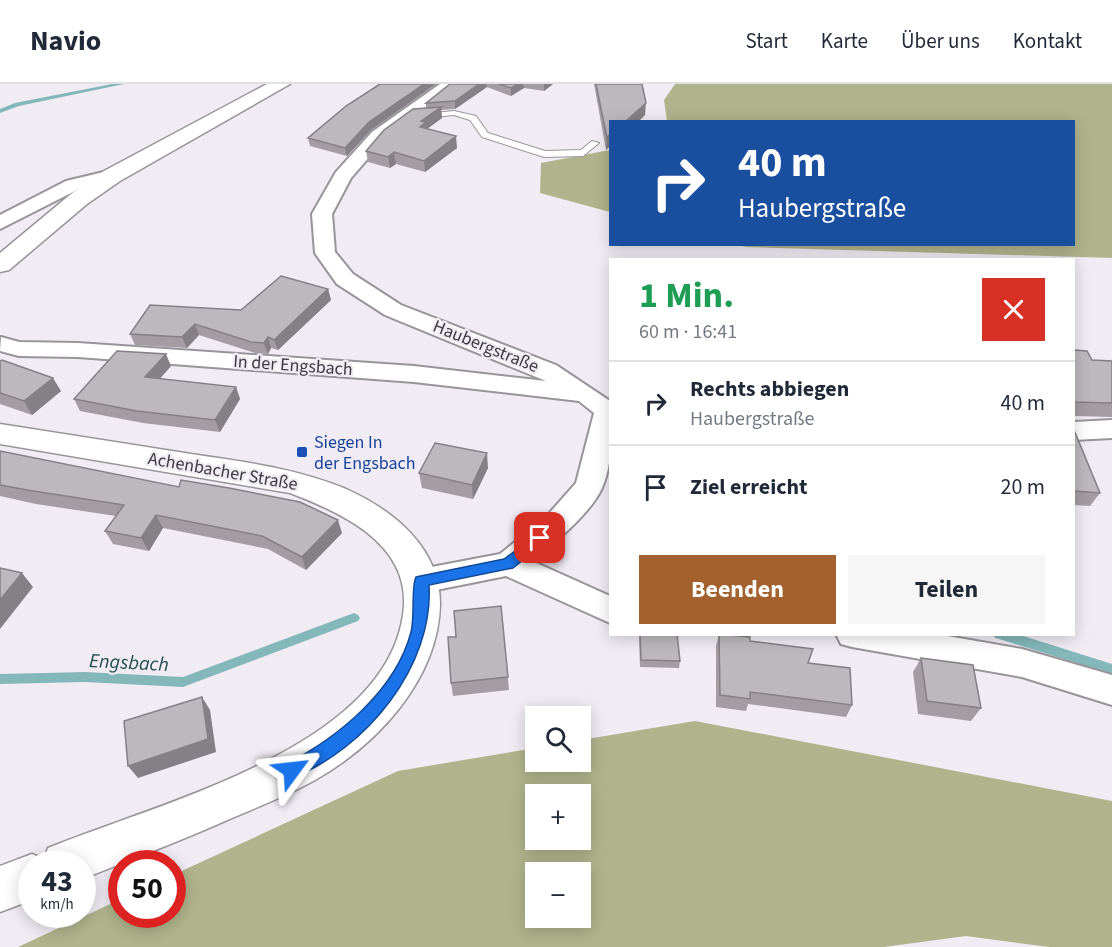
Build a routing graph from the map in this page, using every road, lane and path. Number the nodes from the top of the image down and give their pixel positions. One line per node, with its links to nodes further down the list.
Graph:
1 (281, 84): 5 (main road)
2 (452, 84): 3 (street, Haubergstraße)
3 (404, 117): 4 (lane); 9 (street, Haubergstraße)
4 (595, 143)
5 (112, 176): 6 (street); 7 (main road)
6 (0, 223)
7 (0, 265)
8 (1, 344): 9 (street, In der Engsbach)
9 (601, 405): 13 (street)
10 (1112, 429): 11 (street)
11 (1075, 430)
12 (0, 434): 14 (main road, Achenbacher Straße)
13 (508, 564): 14 (street); 15 (street)
14 (421, 581): 18 (main road, Achenbacher Straße)
15 (609, 610)
16 (864, 636): 17 (street)
17 (1112, 690)
18 (96, 851)
19 (18, 882): 20 (main road)
20 (0, 889)

